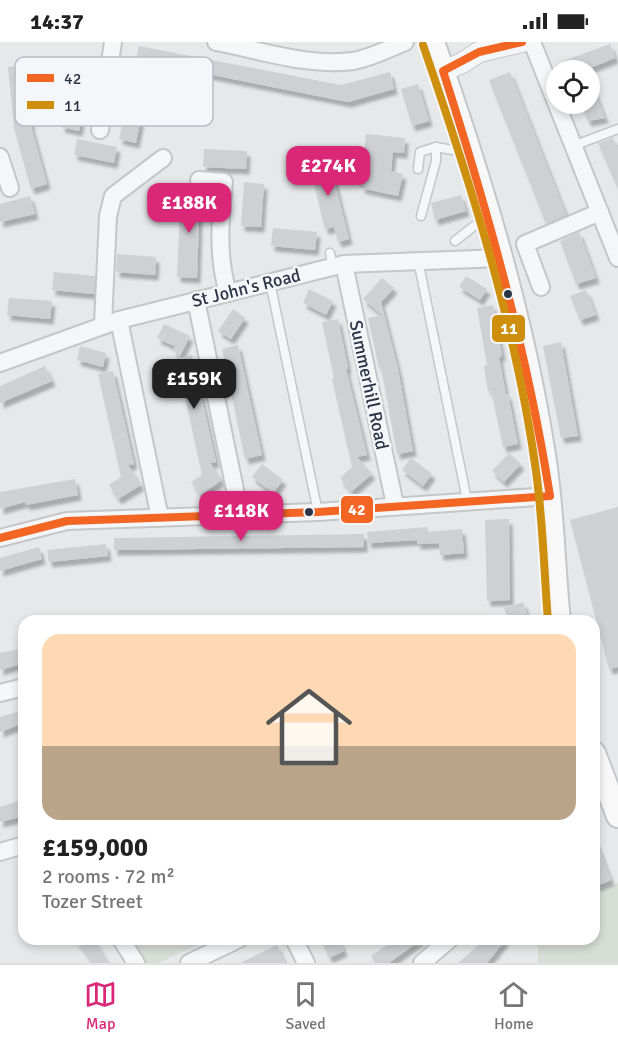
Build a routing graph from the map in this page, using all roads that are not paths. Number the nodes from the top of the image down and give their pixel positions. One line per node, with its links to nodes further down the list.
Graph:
1 (113, 42): 8 (street)
2 (216, 42): 7 (street)
3 (405, 42): 7 (street)
4 (433, 42): 9 (main road)
5 (522, 42): 9 (street)
6 (530, 42): 9 (street); 13 (street)
7 (262, 46)
8 (111, 57)
9 (453, 67): 15 (main road)
10 (101, 126): 12 (street)
11 (618, 129): 13 (lane)
12 (100, 130)
13 (573, 146): 21 (street)
14 (436, 147): 15 (lane); 18 (lane); 22 (lane)
15 (468, 148): 23 (main road)
16 (0, 157): 20 (street)
17 (162, 158): 33 (street)
18 (418, 169)
19 (199, 180): 31 (street)
20 (10, 188)
21 (600, 212): 26 (street); 30 (street)
22 (421, 216)
23 (491, 222): 24 (lane); 25 (main road)
24 (455, 241)
25 (502, 258): 27 (street, St John's Road); 35 (main road)
26 (618, 258)
27 (418, 260): 28 (street, St John's Road); 36 (lane)
28 (336, 262): 29 (street, St John's Road); 37 (street, Summerhill Road)
29 (270, 282): 31 (street, St John's Road); 38 (lane)
30 (541, 287)
31 (228, 293): 32 (street, St John's Road)
32 (196, 300): 33 (street, St John's Road); 39 (street)
33 (111, 322): 34 (street, St John's Road); 40 (street)
34 (0, 363)
35 (550, 496): 36 (street); 42 (main road)
36 (467, 500): 37 (street)
37 (395, 505): 38 (street)
38 (318, 512): 39 (street)
39 (240, 514): 40 (street)
40 (160, 518): 41 (street)
41 (0, 538)
42 (560, 615)
43 (18, 688): 44 (street)
44 (0, 693)
45 (600, 771): 46 (main road)
46 (607, 792): 47 (main road)
47 (618, 816)
48 (18, 847): 49 (street)
49 (0, 852)
50 (125, 945): 54 (street)
51 (226, 945): 55 (street)
52 (297, 945): 56 (street)
53 (443, 945): 57 (street)
54 (136, 963)
55 (189, 963)
56 (306, 963)
57 (422, 963)

